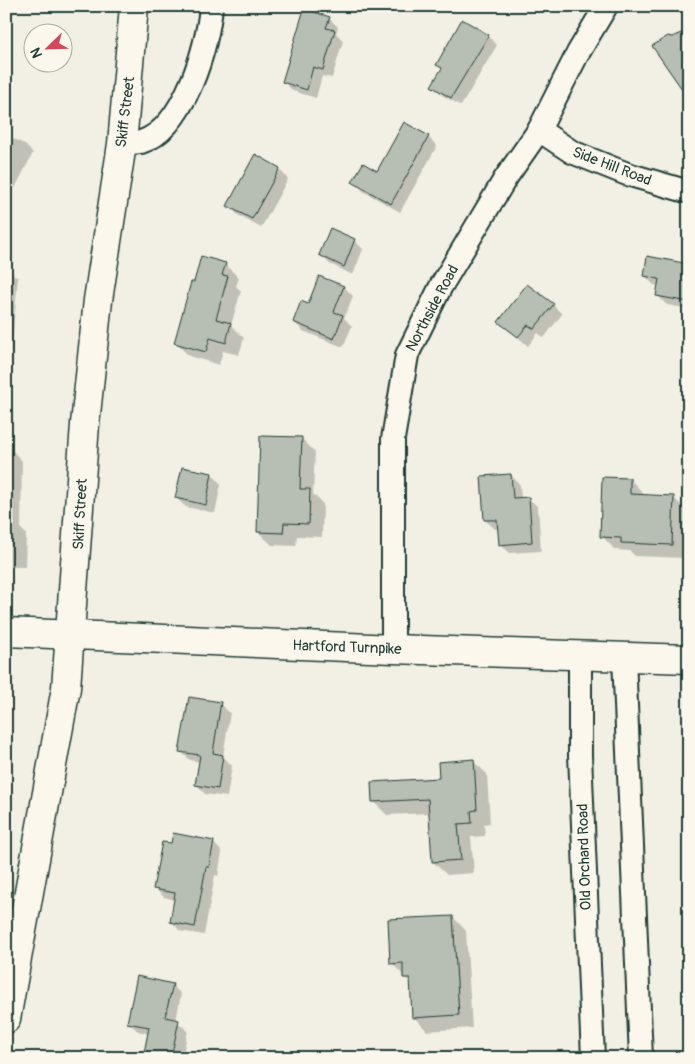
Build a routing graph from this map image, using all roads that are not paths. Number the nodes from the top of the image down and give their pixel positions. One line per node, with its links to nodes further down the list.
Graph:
1 (134, 6): 5 (main road, Skiff Street)
2 (211, 6): 5 (street)
3 (606, 6): 4 (street, Northside Road)
4 (539, 130): 6 (street, Side Hill Road); 9 (street, Northside Road)
5 (122, 144): 8 (main road, Skiff Street)
6 (689, 192)
7 (6, 632): 8 (main road, Hartford Turnpike)
8 (72, 633): 9 (main road, Hartford Turnpike); 13 (main road, Skiff Street)
9 (392, 649): 10 (main road, Hartford Turnpike)
10 (580, 656): 11 (main road, Hartford Turnpike); 14 (street, Old Orchard Road)
11 (624, 657): 12 (main road, Hartford Turnpike); 15 (street)
12 (689, 658)
13 (6, 1019)
14 (593, 1058)
15 (641, 1058)

